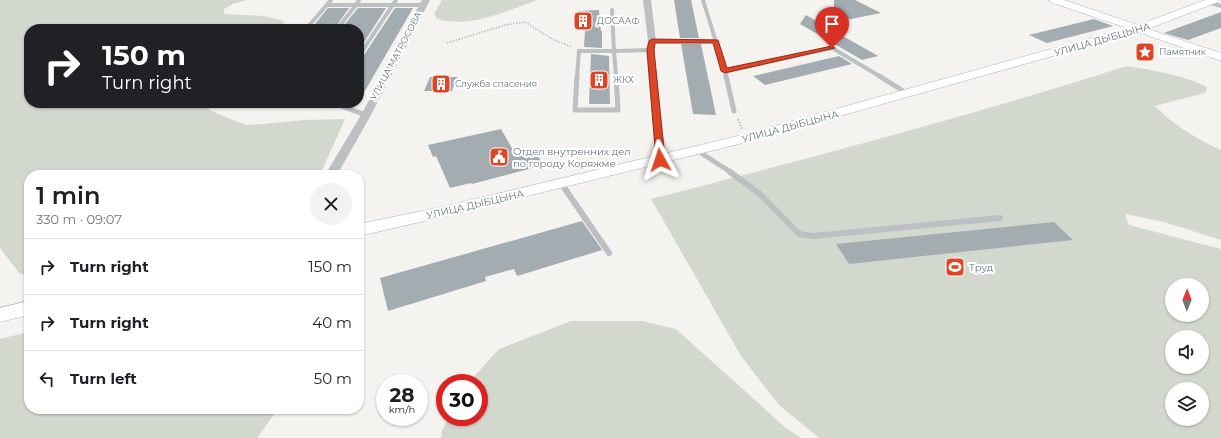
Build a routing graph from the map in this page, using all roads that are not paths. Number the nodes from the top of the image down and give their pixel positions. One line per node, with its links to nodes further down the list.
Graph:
1 (331, 0): 9 (lane)
2 (359, 0): 10 (lane)
3 (396, 0): 11 (lane)
4 (647, 0): 17 (street)
5 (703, 0): 16 (lane)
6 (1054, 0): 15 (street)
7 (425, 2): 11 (lane); 25 (street, УЛИЦА МАТРОСОВА)
8 (1214, 3): 15 (street, УЛИЦА ДЫБЦЫНА)
9 (327, 5): 10 (lane); 13 (lane)
10 (356, 5): 11 (lane); 14 (lane)
11 (393, 5): 18 (lane)
12 (612, 10): 19 (lane)
13 (310, 24)
14 (341, 24)
15 (1137, 29): 20 (street); 22 (street, УЛИЦА ДЫБЦЫНА)
16 (715, 41): 17 (lane); 21 (lane)
17 (651, 45): 19 (lane); 27 (street)
18 (364, 48)
19 (616, 50): 19 (lane)
20 (1221, 57)
21 (725, 71): 22 (lane); 24 (lane)
22 (908, 94): 26 (street, УЛИЦА ДЫБЦЫНА)
23 (346, 108): 25 (lane)
24 (734, 112)
25 (366, 115): 28 (street, УЛИЦА МАТРОСОВА)
26 (698, 151): 27 (street, УЛИЦА ДЫБЦЫНА); 30 (lane)
27 (660, 160): 29 (street, УЛИЦА ДЫБЦЫНА)
28 (334, 170)
29 (561, 184): 31 (street, УЛИЦА ДЫБЦЫНА); 32 (lane)
30 (1000, 218)
31 (364, 229)
32 (609, 253)
33 (24, 309): 34 (street)
34 (0, 315)

